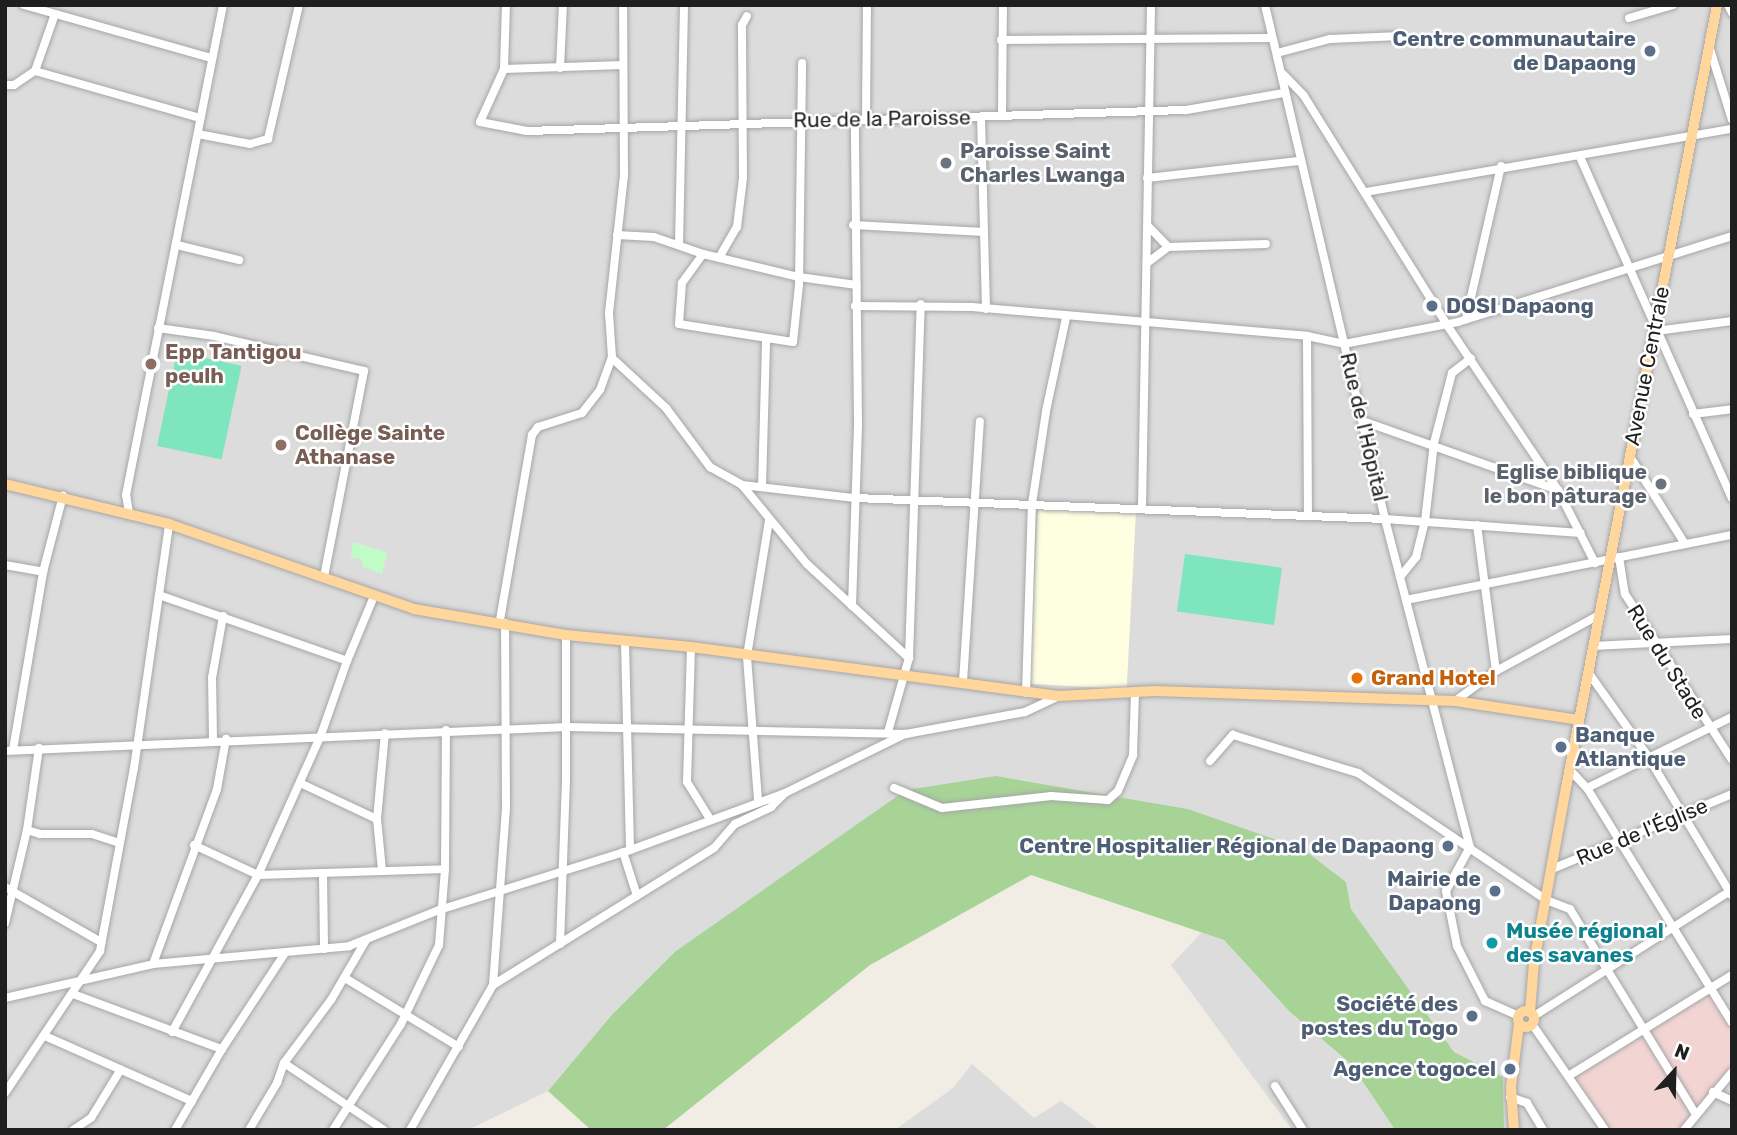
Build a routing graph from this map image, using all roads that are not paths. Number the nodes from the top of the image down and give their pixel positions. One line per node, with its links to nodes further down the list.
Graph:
1 (24, 5): 16 (street)
2 (223, 5): 25 (street)
3 (299, 5): 46 (street)
4 (506, 5): 29 (street)
5 (563, 5): 28 (street)
6 (623, 5): 27 (street)
7 (684, 5): 43 (street)
8 (867, 5): 37 (street)
9 (1003, 5): 22 (street)
10 (1151, 5): 21 (street)
11 (1265, 5): 20 (street, Rue de l'Hôpital)
12 (1673, 5): 18 (street)
13 (1717, 5): 23 (main road, Avenue Centrale)
14 (1728, 5): 15 (street)
15 (1732, 13)
16 (55, 14): 25 (street); 30 (street)
17 (747, 16): 42 (street)
18 (1629, 19)
19 (1400, 36): 24 (street)
20 (1272, 38): 21 (street); 24 (street, Rue de l'Hôpital)
21 (1151, 39): 22 (street); 34 (street)
22 (1001, 40): 35 (street)
23 (1709, 46): 41 (street); 47 (main road, Avenue Centrale)
24 (1277, 53): 31 (street, Rue de l'Hôpital)
25 (211, 58): 39 (street)
26 (802, 63): 40 (street)
27 (623, 65): 28 (street); 44 (street)
28 (560, 68): 29 (street)
29 (504, 69): 44 (street, Rue de la Paroisse)
30 (35, 71): 32 (street); 39 (street)
31 (1283, 74): 33 (street, Rue de l'Hôpital); 52 (street)
32 (5, 85)
33 (1283, 93): 34 (street, Rue de la Paroisse); 49 (street, Rue de l'Hôpital)
34 (1149, 111): 35 (street, Rue de la Paroisse); 51 (street)
35 (1002, 114): 38 (street, Rue de la Paroisse)
36 (855, 117): 37 (street, Rue de la Paroisse); 40 (street, Rue de la Paroisse); 53 (street)
37 (866, 117): 38 (street, Rue de la Paroisse)
38 (981, 117): 55 (street)
39 (200, 118): 46 (street)
40 (801, 120): 42 (street, Rue de la Paroisse); 68 (street)
41 (1732, 120)
42 (741, 124): 43 (street, Rue de la Paroisse); 64 (street)
43 (680, 125): 44 (street, Rue de la Paroisse); 60 (street)
44 (624, 126): 56 (street)
45 (1732, 129): 47 (street)
46 (198, 134): 59 (street)
47 (1693, 138): 48 (street); 63 (main road, Avenue Centrale)
48 (1580, 157): 50 (street); 67 (street)
49 (1300, 161): 51 (street); 82 (street, Rue de l'Hôpital)
50 (1501, 166): 52 (street); 74 (street)
51 (1147, 178): 54 (street)
52 (1366, 191): 77 (street)
53 (853, 225): 55 (street); 69 (street)
54 (1148, 226): 61 (street); 66 (street)
55 (984, 232): 72 (street)
56 (617, 235): 60 (street); 83 (street)
57 (1732, 236): 63 (street)
58 (1266, 244): 61 (street)
59 (177, 245): 65 (street); 78 (street)
60 (679, 246): 62 (street)
61 (1168, 247): 66 (street)
62 (703, 254): 64 (street); 81 (street)
63 (1669, 254): 67 (street); 79 (main road, Avenue Centrale)
64 (720, 256): 68 (street)
65 (239, 260)
66 (1147, 262): 76 (street)
67 (1628, 267): 74 (street); 79 (street)
68 (799, 277): 69 (street); 81 (street)
69 (856, 285): 71 (street)
70 (921, 304): 71 (street); 72 (street); 98 (street)
71 (855, 306): 96 (street)
72 (986, 309): 73 (street)
73 (1066, 318): 76 (street); 100 (street)
74 (1466, 319): 77 (street)
75 (1732, 321): 79 (street)
76 (1147, 322): 80 (street); 101 (street)
77 (1447, 325): 82 (street); 84 (street)
78 (158, 328): 102 (street); 116 (street)
79 (1656, 329): 86 (street); 90 (main road, Avenue Centrale)
80 (1307, 336): 82 (street); 103 (street)
81 (766, 340): 93 (street)
82 (1344, 344): 87 (street, Rue de l'Hôpital)
83 (612, 358): 92 (street); 125 (street)
84 (1471, 358): 89 (street); 94 (street)
85 (1732, 409): 86 (street)
86 (1693, 414): 97 (street)
87 (1363, 421): 89 (street); 104 (street, Rue de l'Hôpital)
88 (981, 422): 99 (street)
89 (1434, 443): 94 (street); 106 (street)
90 (1629, 455): 111 (street); 112 (main road, Avenue Centrale)
91 (5, 484): 95 (main road)
92 (742, 485): 93 (street); 105 (street)
93 (762, 487): 96 (street)
94 (1558, 490): 109 (street)
95 (62, 496): 102 (main road); 115 (street)
96 (855, 498): 98 (street); 122 (street)
97 (1732, 498)
98 (912, 499): 99 (street); 133 (street)
99 (975, 502): 100 (street); 138 (street)
100 (1032, 504): 101 (street); 139 (street)
101 (1142, 507): 103 (street)
102 (129, 513): 107 (main road)
103 (1308, 516): 104 (street)
104 (1385, 519): 106 (street); 117 (street, Rue de l'Hôpital)
105 (769, 520): 122 (street); 132 (street)
106 (1426, 522): 108 (street); 117 (street)
107 (169, 524): 116 (main road); 119 (street)
108 (1477, 525): 109 (street); 118 (street)
109 (1580, 533): 113 (street)
110 (1732, 535): 111 (street)
111 (1685, 544): 112 (street)
112 (1614, 558): 113 (street); 123 (main road, Avenue Centrale); 129 (street, Rue du Stade)
113 (1595, 563): 118 (street)
114 (5, 565): 115 (street)
115 (43, 572): 161 (street)
116 (324, 577): 120 (main road)
117 (1400, 577): 121 (street, Rue de l'Hôpital)
118 (1485, 585): 121 (street); 135 (street)
119 (159, 595): 124 (street); 159 (street)
120 (374, 596): 125 (main road); 134 (street)
121 (1406, 600): 142 (street, Rue de l'Hôpital)
122 (852, 606): 133 (street)
123 (1599, 615): 130 (main road, Avenue Centrale); 135 (street)
124 (223, 616): 134 (street); 157 (street)
125 (503, 622): 126 (main road); 149 (street)
126 (566, 635): 128 (main road); 146 (street)
127 (1732, 639): 129 (street)
128 (625, 643): 131 (main road); 151 (street)
129 (1658, 644): 130 (street); 148 (street, Rue du Stade)
130 (1593, 646): 136 (main road, Avenue Centrale)
131 (691, 647): 132 (main road); 147 (street)
132 (747, 656): 137 (main road); 152 (street)
133 (909, 658): 137 (street)
134 (347, 662): 156 (street)
135 (1496, 671): 143 (street)
136 (1588, 672): 145 (main road, Avenue Centrale); 162 (street)
137 (902, 676): 138 (main road); 153 (street)
138 (963, 682): 139 (main road)
139 (1026, 693): 141 (main road)
140 (1136, 693): 141 (main road); 142 (main road); 167 (street)
141 (1059, 696): 155 (street)
142 (1431, 701): 143 (main road); 179 (street, Rue de l'Hôpital)
143 (1455, 701): 145 (main road)
144 (1732, 717): 148 (street)
145 (1579, 720): 165 (main road, Avenue Centrale)
146 (566, 727): 149 (street); 151 (street); 184 (street)
147 (686, 727): 151 (street); 152 (street); 174 (street)
148 (1708, 727): 162 (street); 163 (street, Rue du Stade)
149 (508, 729): 150 (street); 188 (street)
150 (446, 730): 154 (street); 181 (street)
151 (628, 730): 180 (street)
152 (754, 730): 153 (street); 171 (street)
153 (888, 732): 155 (street)
154 (385, 733): 156 (street); 173 (street)
155 (906, 734): 169 (street)
156 (321, 735): 158 (street); 166 (street)
157 (213, 739): 158 (street); 159 (street)
158 (226, 739): 178 (street)
159 (135, 742): 160 (street); 176 (street)
160 (39, 748): 161 (street); 175 (street)
161 (9, 750)
162 (1647, 755): 168 (street); 172 (street)
163 (1732, 760)
164 (1210, 761): 179 (street)
165 (1570, 770): 168 (street); 182 (main road, Avenue Centrale)
166 (299, 783): 173 (street); 186 (street)
167 (894, 788)
168 (1587, 788): 177 (street)
169 (785, 793): 171 (street); 190 (street)
170 (1732, 794): 172 (street, Rue de l'Église)
171 (758, 800): 174 (street)
172 (1684, 815): 177 (street, Rue de l'Église); 189 (street)
173 (377, 819): 183 (street)
174 (710, 819): 180 (street)
175 (27, 830): 176 (street); 187 (street)
176 (120, 843): 196 (street)
177 (1619, 843): 182 (street, Rue de l'Église); 194 (street)
178 (194, 845): 186 (street); 201 (street)
179 (1470, 847): 191 (street); 211 (street)
180 (626, 851): 184 (street); 190 (street)
181 (445, 869): 183 (street); 192 (street)
182 (1552, 869): 191 (main road, Avenue Centrale)
183 (382, 870): 185 (street)
184 (564, 872): 188 (street); 197 (street)
185 (323, 874): 186 (street); 198 (street)
186 (258, 875): 200 (street)
187 (8, 889): 193 (street); 196 (street)
188 (502, 892): 192 (street); 206 (street)
189 (1730, 894): 194 (street)
190 (637, 896): 197 (street)
191 (1546, 900): 202 (street); 211 (main road, Avenue Centrale)
192 (439, 910): 195 (street); 210 (street)
193 (5, 923)
194 (1671, 928): 202 (street); 207 (street)
195 (366, 940): 198 (street); 205 (street)
196 (102, 942): 204 (street)
197 (560, 944): 206 (street)
198 (324, 949): 199 (street)
199 (285, 953): 200 (street); 217 (street)
200 (215, 959): 201 (street); 214 (street)
201 (153, 964): 204 (street)
202 (1607, 969): 211 (street); 213 (street)
203 (1732, 975): 207 (street)
204 (85, 976): 208 (street); 209 (street)
205 (345, 978): 210 (street); 218 (street)
206 (493, 985): 216 (street)
207 (1708, 989): 212 (street); 213 (street)
208 (73, 994): 214 (street); 215 (street)
209 (5, 998)
210 (406, 1014): 216 (street); 228 (street)
211 (1526, 1019): 221 (street); 225 (main road, Avenue Centrale)
212 (1732, 1023)
213 (1645, 1030): 221 (street); 229 (street)
214 (172, 1032): 217 (street)
215 (45, 1036): 219 (street); 224 (street)
216 (459, 1047): 235 (street)
217 (222, 1049): 226 (street)
218 (284, 1063): 228 (street); 232 (street)
219 (121, 1069): 226 (street); 230 (street)
220 (1732, 1072): 223 (street)
221 (1570, 1075): 239 (street)
222 (1275, 1086): 236 (street)
223 (1713, 1092): 227 (street); 229 (street)
224 (5, 1093)
225 (1510, 1097): 237 (main road, Avenue Centrale); 238 (street)
226 (192, 1101): 231 (street)
227 (1732, 1101)
228 (345, 1104): 233 (street); 234 (street)
229 (1695, 1114): 240 (street)
230 (73, 1130)
231 (175, 1130)
232 (249, 1130)
233 (333, 1130)
234 (384, 1130)
235 (410, 1130)
236 (1303, 1130)
237 (1514, 1130)
238 (1543, 1130)
239 (1605, 1130)
240 (1685, 1130)

